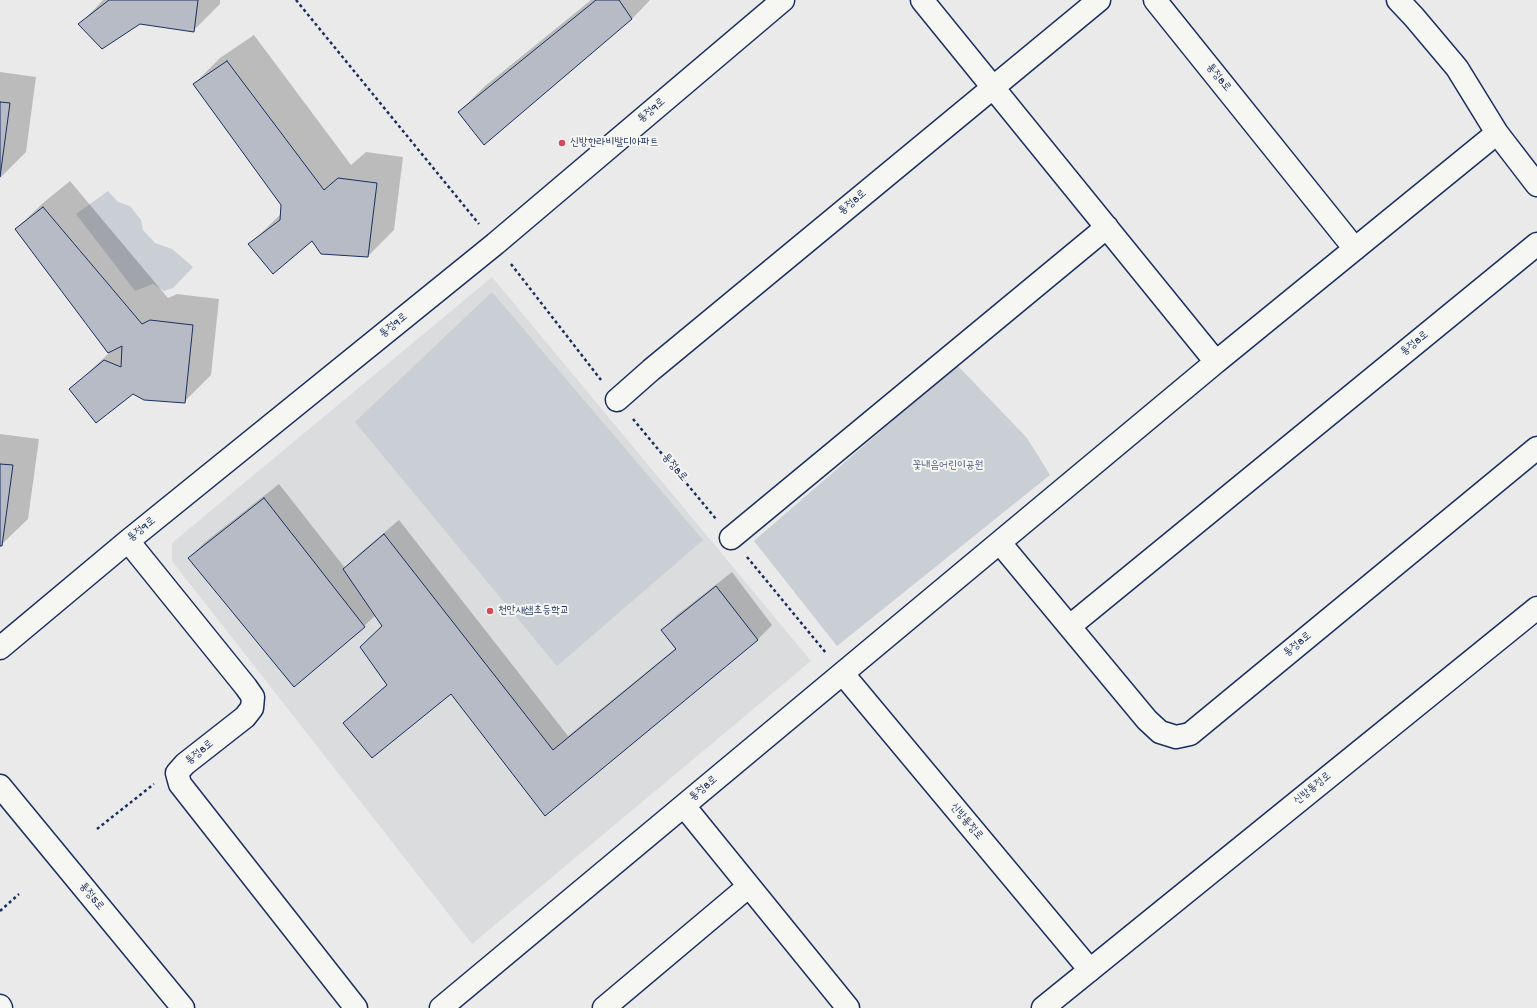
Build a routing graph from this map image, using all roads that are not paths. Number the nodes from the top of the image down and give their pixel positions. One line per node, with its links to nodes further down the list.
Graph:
1 (783, 0): 16 (street, 통정9로)
2 (922, 0): 6 (street)
3 (1099, 0): 6 (street, 통정8로)
4 (1155, 0): 11 (street, 통정8로)
5 (1398, 0): 7 (street)
6 (993, 87): 9 (street); 13 (street, 통정8로)
7 (1497, 133): 8 (street); 11 (street, 통정8로)
8 (1537, 185)
9 (1107, 227): 12 (street); 15 (street)
10 (1537, 244): 19 (street, 통정8로)
11 (1355, 249): 12 (street, 통정8로)
12 (1216, 362): 17 (street, 통정8로)
13 (617, 400)
14 (1537, 448): 19 (street, 통정8로)
15 (732, 538)
16 (128, 541): 20 (street, 통정9로); 27 (street, 통정8로)
17 (1000, 542): 19 (street, 통정8로); 21 (street, 통정8로)
18 (1537, 608): 25 (street, 신방통정로)
19 (1070, 626)
20 (0, 648)
21 (843, 674): 23 (street, 통정8로); 25 (street, 신방통정로)
22 (0, 786): 26 (street, 통정5로)
23 (684, 806): 24 (street, 통정8로); 28 (street, 통정8로)
24 (749, 886): 29 (street); 30 (street, 통정8로)
25 (1090, 970): 31 (street, 신방통정로)
26 (183, 1008)
27 (356, 1008)
28 (440, 1008)
29 (604, 1008)
30 (848, 1008)
31 (1043, 1008)

